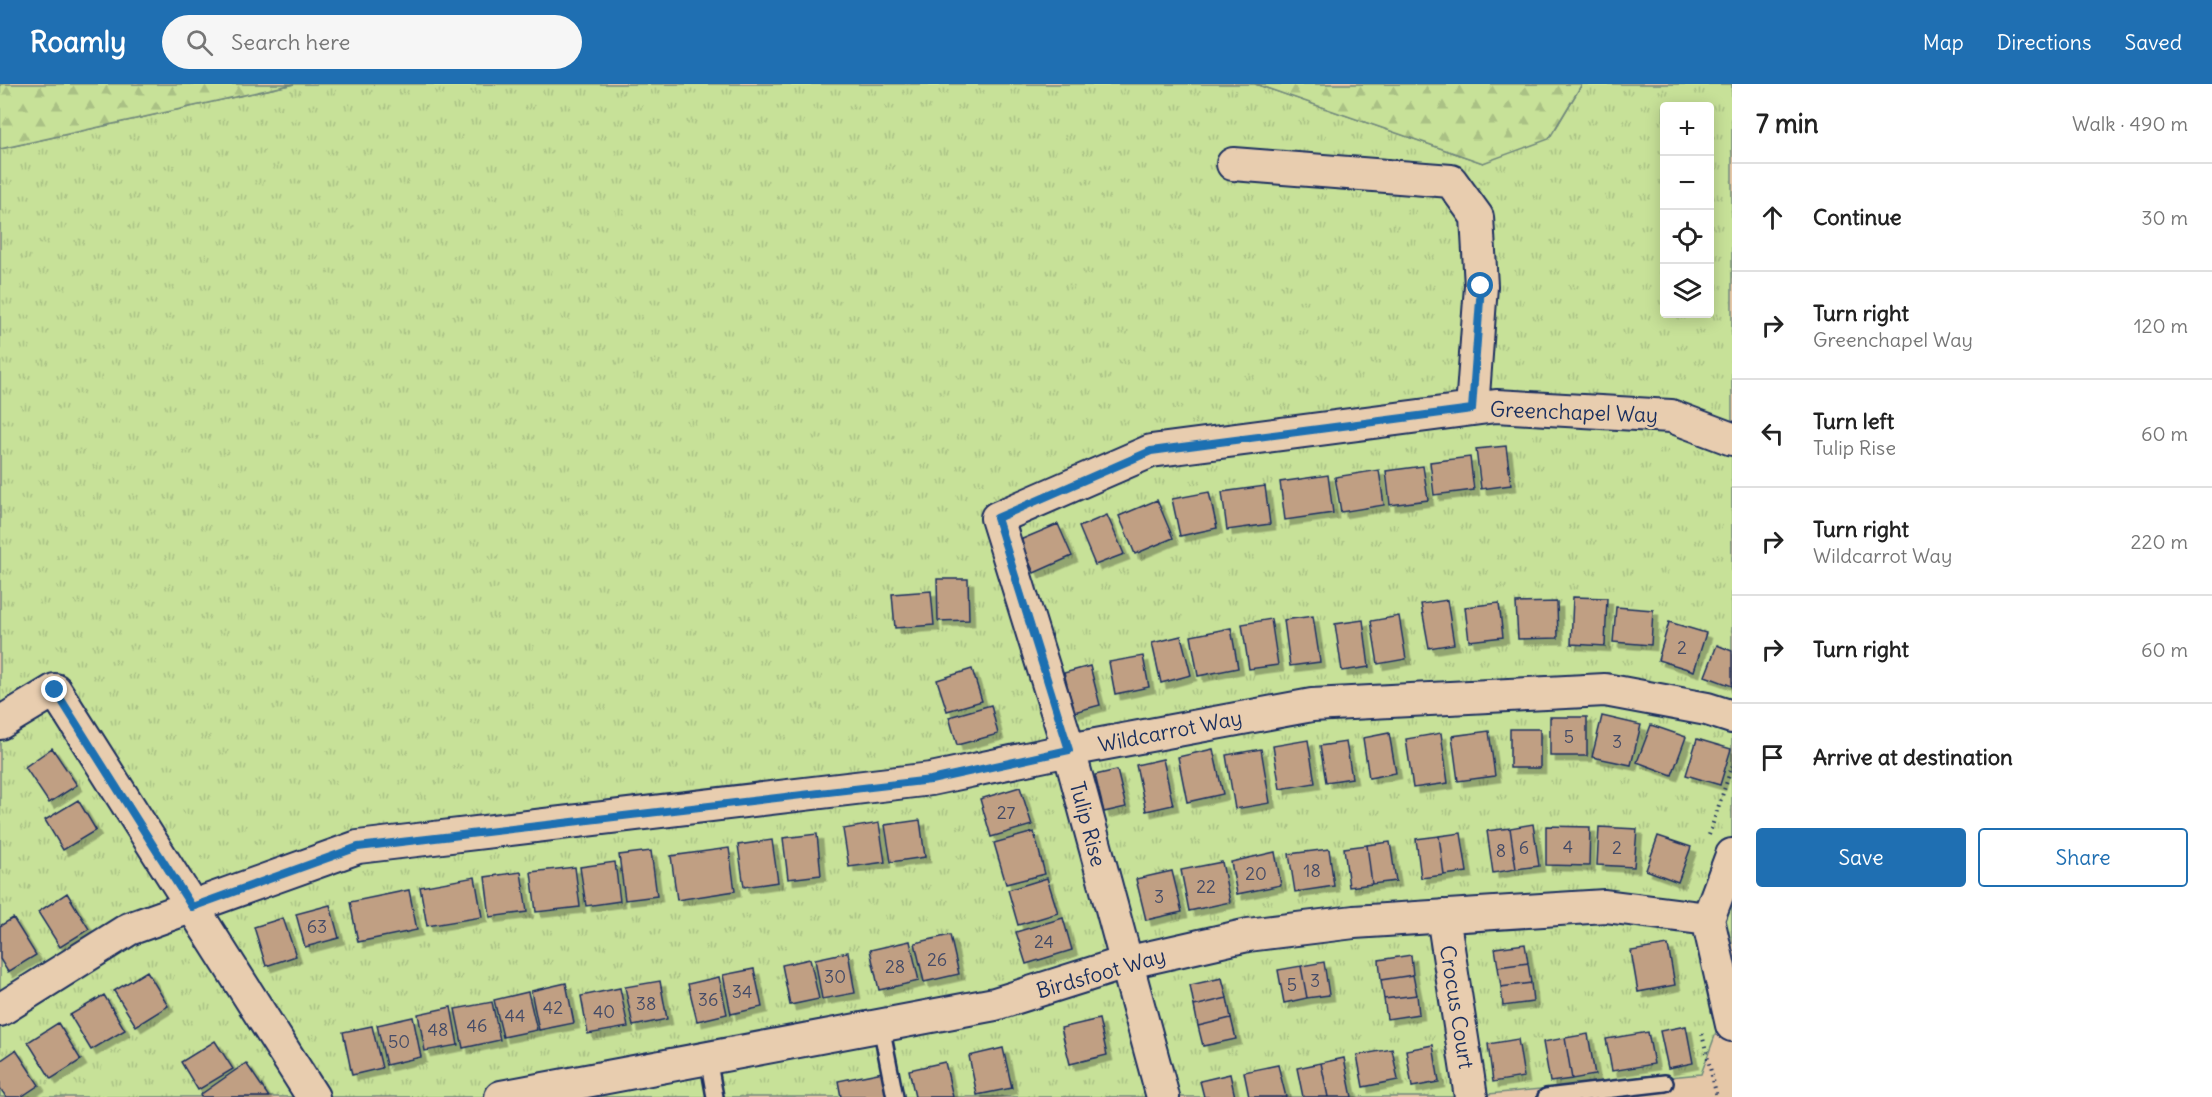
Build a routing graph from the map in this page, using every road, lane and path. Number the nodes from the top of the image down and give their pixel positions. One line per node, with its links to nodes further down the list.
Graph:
1 (1233, 164): 2 (street)
2 (1472, 409): 3 (street, Greenchapel Way); 4 (street, Greenchapel Way)
3 (1732, 439)
4 (997, 518): 7 (street, Tulip Rise)
5 (1732, 717): 7 (street, Wildcarrot Way)
6 (0, 723): 9 (street)
7 (1069, 750): 9 (street, Wildcarrot Way); 12 (street, Tulip Rise)
8 (1732, 855): 11 (street)
9 (192, 907): 13 (street, Wildcarrot Way); 18 (street)
10 (1443, 916): 11 (street, Birdsfoot Way); 12 (street, Birdsfoot Way); 23 (street, Crocus Court)
11 (1708, 919): 14 (street)
12 (1125, 963): 15 (street, Birdsfoot Way); 22 (street, Tulip Rise)
13 (0, 1010)
14 (1732, 1025)
15 (881, 1026): 16 (street, Birdsfoot Way); 21 (lane)
16 (708, 1058): 19 (street, Birdsfoot Way); 20 (lane)
17 (1665, 1083): 24 (lane)
18 (312, 1097)
19 (501, 1097)
20 (715, 1097)
21 (895, 1097)
22 (1163, 1097)
23 (1471, 1097)
24 (1546, 1097)

